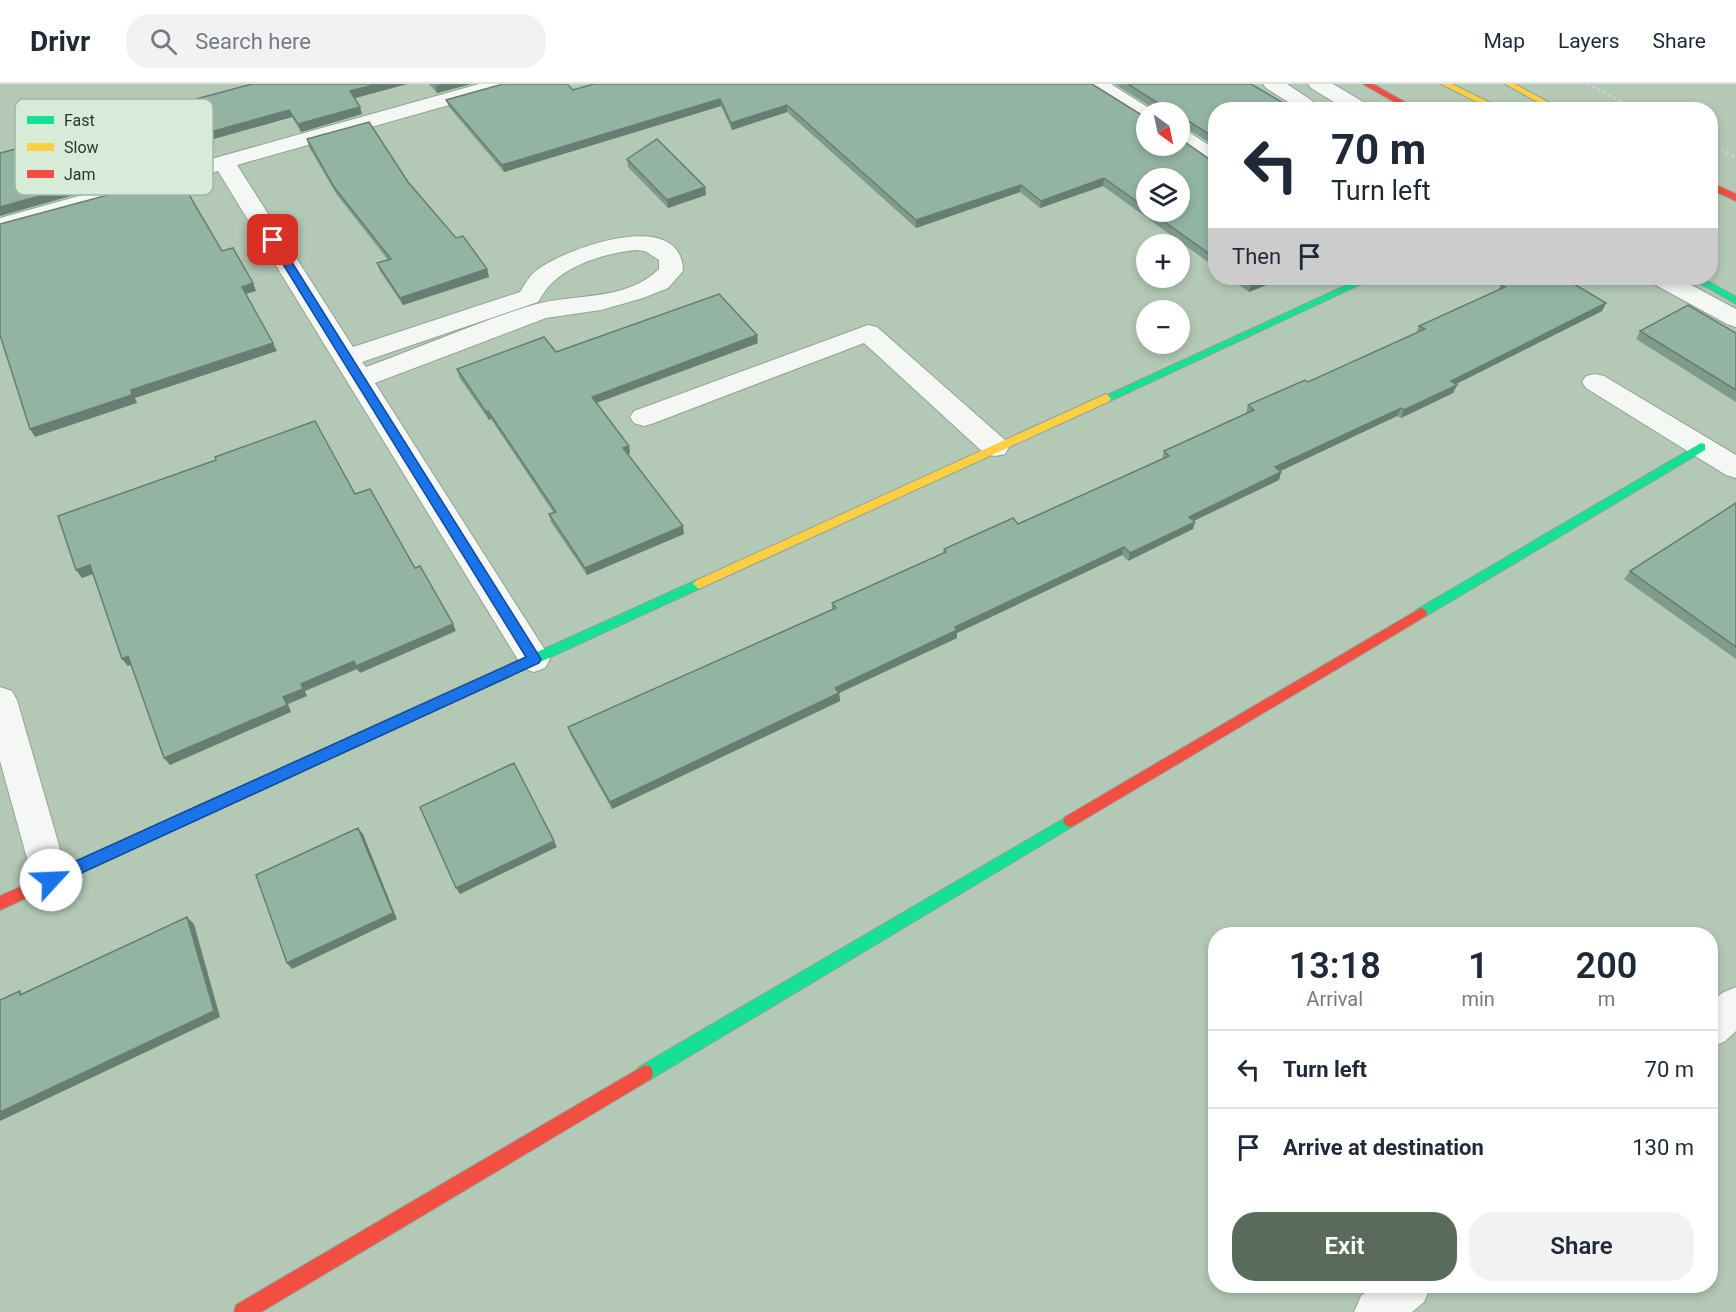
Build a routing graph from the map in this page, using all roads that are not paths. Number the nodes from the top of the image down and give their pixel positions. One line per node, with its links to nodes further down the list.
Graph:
1 (502, 84): 16 (street)
2 (1097, 84): 13 (street)
3 (1274, 84): 8 (street)
4 (1318, 84): 9 (street)
5 (1367, 84): 10 (main road)
6 (1445, 84): 11 (main road)
7 (1509, 84): 12 (main road)
8 (1303, 102)
9 (1349, 102)
10 (1400, 102)
11 (1484, 102)
12 (1544, 102)
13 (1136, 109)
14 (1190, 143): 15 (street)
15 (1208, 155)
16 (224, 162): 17 (street); 27 (street)
17 (213, 165)
18 (1718, 189): 20 (main road)
19 (107, 195): 21 (street)
20 (1736, 198)
21 (0, 225)
22 (1353, 285): 30 (main road)
23 (1675, 285): 26 (street)
24 (1708, 285): 25 (main road)
25 (1736, 301)
26 (1736, 319)
27 (353, 369): 27 (street); 33 (street)
28 (1595, 382): 31 (street)
29 (644, 417): 30 (street)
30 (994, 447): 33 (main road)
31 (1701, 447): 32 (street); 40 (main road)
32 (1736, 468)
33 (534, 659): 35 (main road)
34 (0, 700): 35 (street)
35 (51, 880): 36 (main road)
36 (0, 903)
37 (1736, 1006): 38 (street)
38 (1718, 1021)
39 (1400, 1293): 41 (street)
40 (243, 1312)
41 (1377, 1312)

